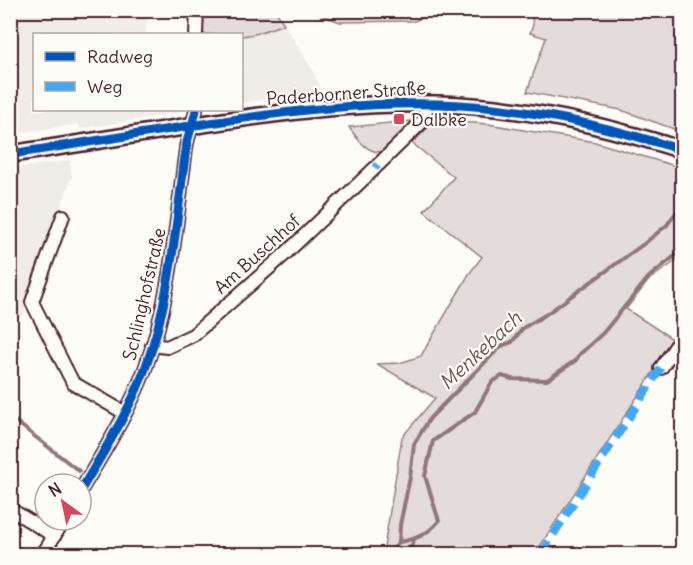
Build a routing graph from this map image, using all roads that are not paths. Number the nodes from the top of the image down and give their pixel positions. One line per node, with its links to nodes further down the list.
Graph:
1 (197, 10): 2 (street)
2 (196, 33)
3 (427, 104): 5 (main road, Paderborner Straße); 6 (main road, Paderborner Straße); 10 (street, Am Buschhof)
4 (196, 111): 5 (street, Schlinghofstraße)
5 (192, 126): 7 (main road, Paderborner Straße); 10 (street, Schlinghofstraße)
6 (682, 150)
7 (10, 154)
8 (63, 216): 12 (street)
9 (682, 337): 11 (street)
10 (152, 345): 12 (street, Schlinghofstraße)
11 (661, 368)
12 (125, 413): 13 (street, Schlinghofstraße)
13 (91, 472)
14 (10, 509): 16 (street)
15 (56, 532): 16 (street)
16 (54, 536): 17 (street)
17 (43, 555)

